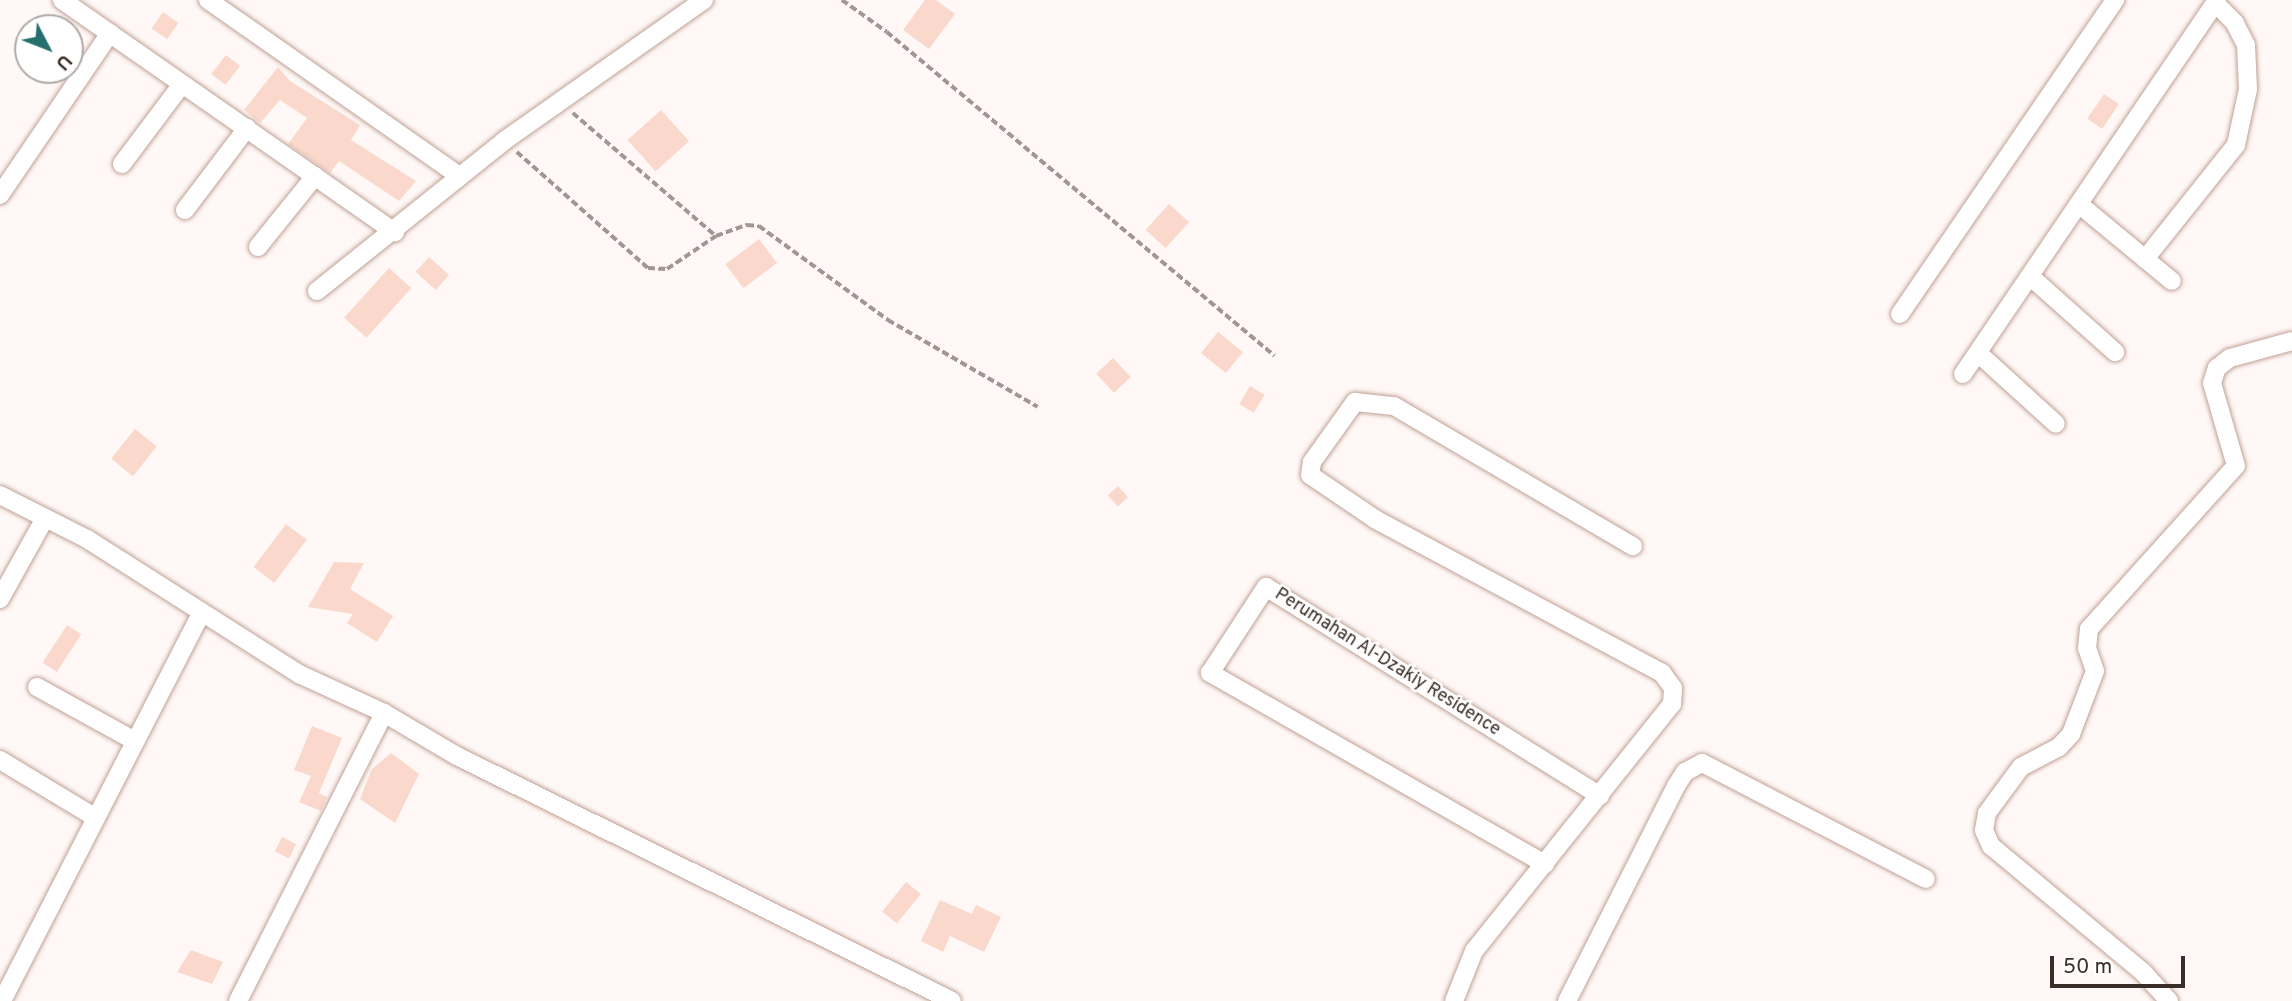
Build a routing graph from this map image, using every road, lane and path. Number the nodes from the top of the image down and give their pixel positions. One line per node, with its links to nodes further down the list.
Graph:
1 (62, 0): 7 (street)
2 (208, 0): 14 (street)
3 (704, 0): 9 (street)
4 (842, 0): 29 (path)
5 (2115, 0): 25 (street)
6 (2216, 2): 16 (street); 21 (street)
7 (110, 33): 8 (street); 15 (street)
8 (183, 84): 10 (street); 12 (street)
9 (558, 100): 11 (street); 19 (path)
10 (247, 128): 13 (street); 17 (street)
11 (504, 141): 14 (street); 19 (path)
12 (122, 164)
13 (315, 176): 18 (street); 20 (street)
14 (459, 176): 18 (street)
15 (3, 191)
16 (2081, 205): 21 (street); 22 (street)
17 (185, 210)
18 (395, 232): 24 (street)
19 (716, 236): 31 (path)
20 (258, 247)
21 (2145, 259): 23 (street)
22 (2031, 277): 27 (street); 28 (street)
23 (2172, 281)
24 (317, 291)
25 (1900, 314)
26 (2292, 341): 51 (street)
27 (2115, 352)
28 (1978, 353): 30 (street); 32 (street)
29 (1275, 356)
30 (1963, 374)
31 (1038, 407)
32 (2056, 424)
33 (0, 495): 34 (street)
34 (44, 520): 36 (street); 37 (street)
35 (1633, 546): 42 (street)
36 (0, 598)
37 (201, 613): 39 (street); 40 (street)
38 (37, 687): 40 (street)
39 (384, 713): 46 (street); 48 (street)
40 (135, 741): 43 (street)
41 (0, 760): 43 (street)
42 (1600, 796): 44 (street); 44 (street, Perumahan Al-Dzakiy Residence)
43 (96, 818): 47 (street)
44 (1545, 864): 49 (street)
45 (1926, 878): 50 (street)
46 (949, 1000)
47 (2, 1001)
48 (238, 1001)
49 (1454, 1001)
50 (1567, 1001)
51 (2169, 1001)

